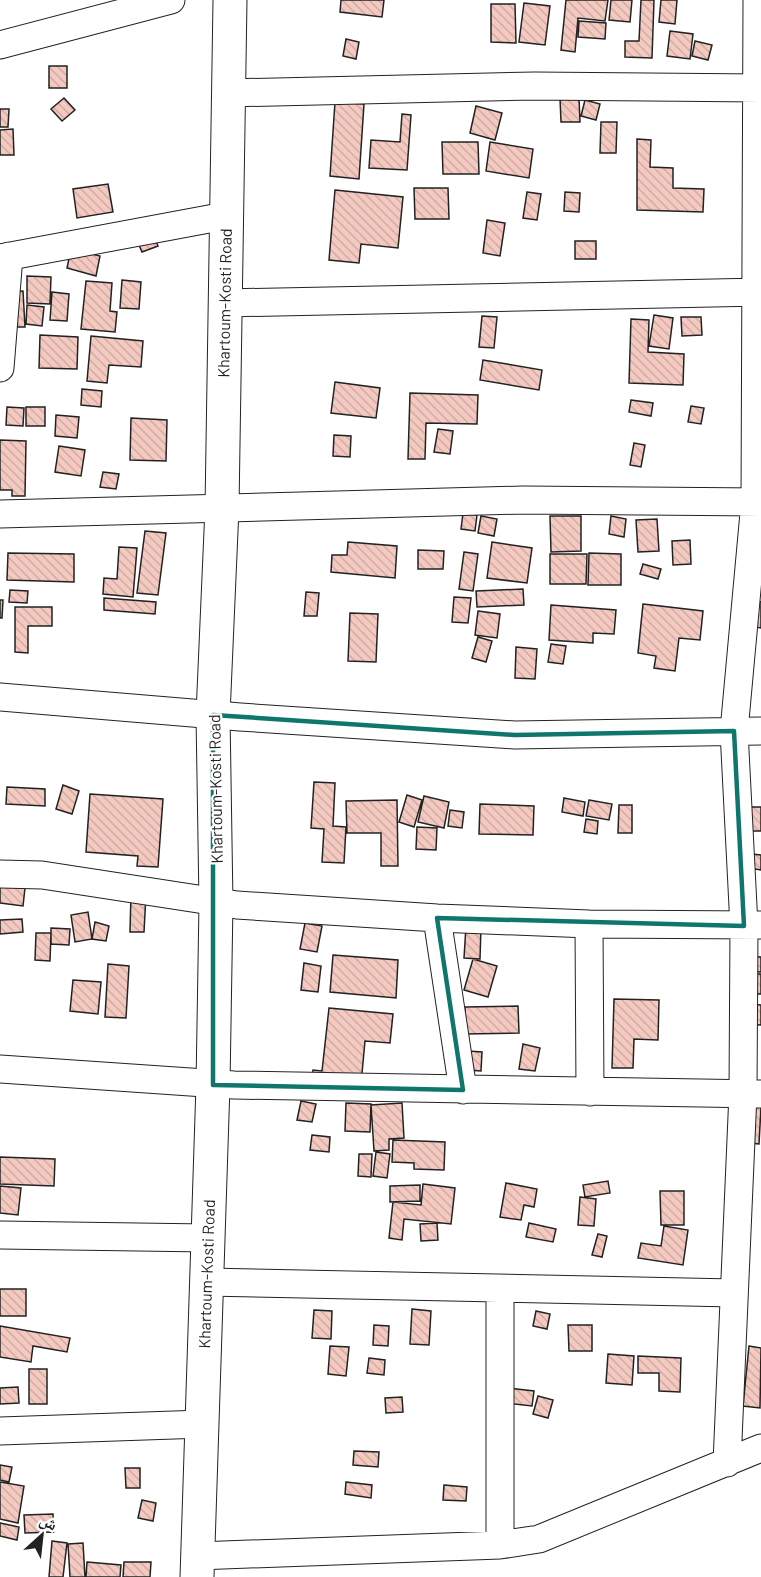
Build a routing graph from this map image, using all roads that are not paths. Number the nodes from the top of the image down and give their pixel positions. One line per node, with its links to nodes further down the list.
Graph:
1 (171, 0): 4 (street)
2 (230, 0): 6 (highway, Khartoum-Kosti Road)
3 (757, 0): 5 (street)
4 (0, 45)
5 (759, 88): 6 (street); 9 (street)
6 (228, 93): 7 (highway, Khartoum-Kosti Road)
7 (225, 216): 8 (street); 10 (highway, Khartoum-Kosti Road)
8 (4, 257): 11 (street)
9 (758, 292): 10 (street); 12 (street)
10 (224, 303): 13 (highway, Khartoum-Kosti Road)
11 (0, 368)
12 (758, 502): 13 (street); 17 (street)
13 (222, 508): 14 (street); 16 (highway, Khartoum-Kosti Road)
14 (0, 514)
15 (0, 697): 16 (street)
16 (213, 715): 17 (street); 20 (highway, Khartoum-Kosti Road)
17 (734, 731): 18 (street); 23 (street)
18 (761, 731)
19 (0, 874): 20 (street)
20 (216, 903): 21 (street); 25 (highway, Khartoum-Kosti Road)
21 (437, 918): 22 (street); 26 (street)
22 (589, 924): 23 (street); 27 (street)
23 (752, 925): 28 (street)
24 (0, 1069): 25 (street)
25 (213, 1084): 26 (street); 30 (highway, Khartoum-Kosti Road)
26 (463, 1090): 27 (street)
27 (590, 1092): 28 (street)
28 (752, 1094): 33 (street)
29 (0, 1235): 30 (street)
30 (207, 1238): 31 (highway, Khartoum-Kosti Road)
31 (206, 1282): 32 (street); 34 (highway, Khartoum-Kosti Road)
32 (500, 1289): 33 (street); 38 (street)
33 (734, 1293): 37 (street)
34 (203, 1424): 35 (street); 39 (highway, Khartoum-Kosti Road)
35 (0, 1431)
36 (761, 1448): 37 (street)
37 (727, 1463): 38 (street)
38 (500, 1545): 39 (street)
39 (197, 1566)

